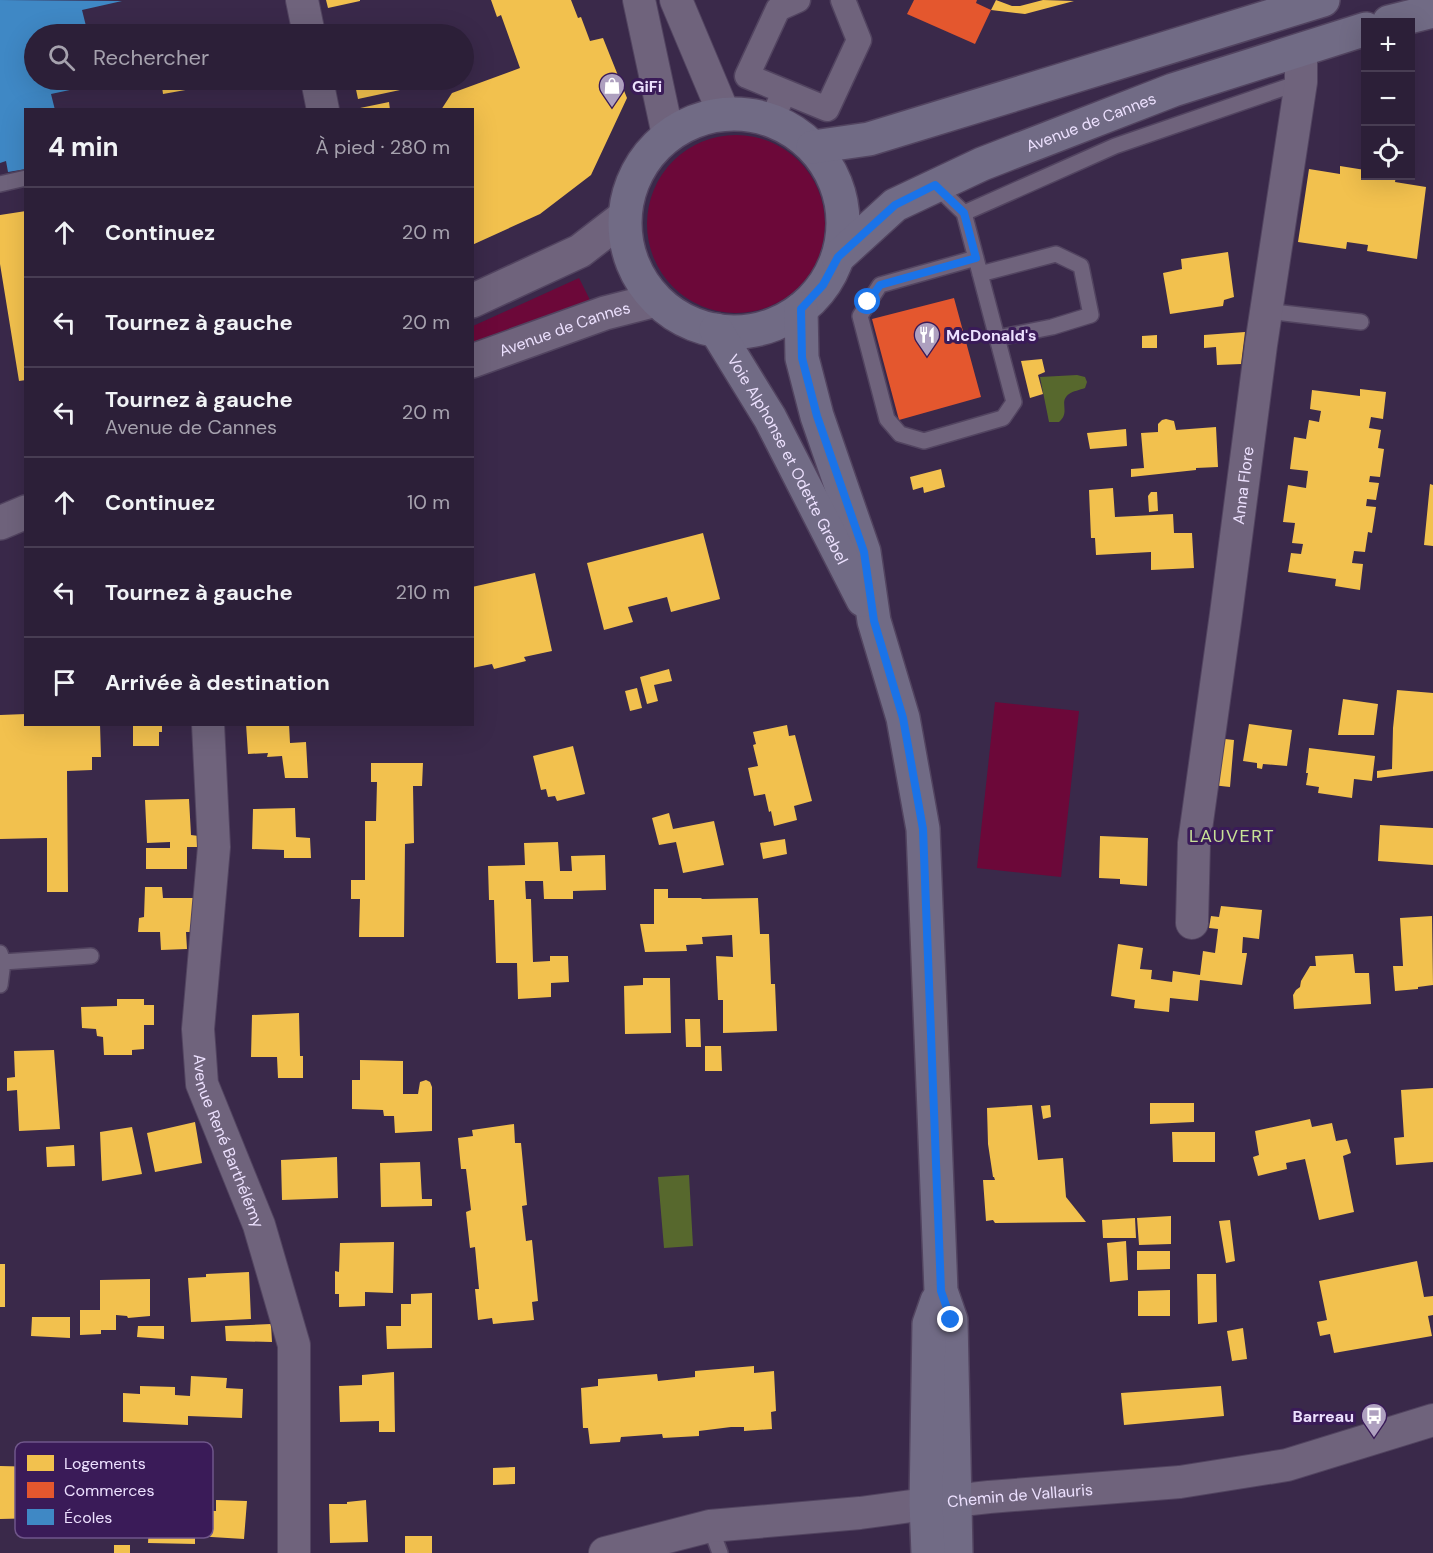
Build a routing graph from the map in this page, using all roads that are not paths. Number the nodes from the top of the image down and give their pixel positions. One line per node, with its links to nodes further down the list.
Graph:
1 (302, 0): 11 (street)
2 (639, 0): 13 (street)
3 (676, 0): 15 (street)
4 (798, 0): 17 (street)
5 (843, 0): 17 (street)
6 (1323, 0): 21 (main road)
7 (1417, 0): 9 (lane)
8 (1433, 11): 10 (main road)
9 (1392, 18)
10 (1404, 18)
11 (307, 24)
12 (1361, 31): 14 (main road, Avenue de Cannes)
13 (649, 44): 15 (street); 20 (street)
14 (1301, 66): 24 (main road, Avenue de Cannes); 25 (lane); 33 (street, Anna Flore)
15 (711, 82): 19 (street)
16 (319, 90): 18 (street)
17 (778, 106): 19 (main road); 21 (main road)
18 (323, 108)
19 (724, 114): 20 (main road)
20 (668, 135): 26 (main road)
21 (813, 147): 27 (main road)
22 (24, 178): 23 (lane)
23 (0, 184)
24 (935, 185): 25 (lane); 27 (main road, Avenue de Cannes)
25 (964, 213): 28 (lane)
26 (624, 217): 30 (main road); 31 (main road)
27 (838, 257): 32 (main road)
28 (976, 258): 29 (lane); 36 (lane)
29 (980, 274): 36 (lane); 36 (lane)
30 (474, 300)
31 (656, 300): 35 (main road); 37 (main road, Avenue de Cannes)
32 (801, 309): 35 (main road); 40 (main road, Voie Alphonse et Odette Grebel)
33 (1266, 311): 34 (lane); 42 (street, Anna Flore)
34 (1361, 322)
35 (716, 330): 40 (main road, Voie Alphonse et Odette Grebel)
36 (997, 338)
37 (474, 360)
38 (24, 513): 39 (main road)
39 (0, 523)
40 (874, 621): 47 (main road, Voie Alphonse et Odette Grebel)
41 (208, 726): 49 (street, Avenue René Barthélémy)
42 (1192, 923)
43 (91, 956): 44 (lane)
44 (2, 958): 45 (lane)
45 (0, 985)
46 (1433, 1420): 47 (street, Chemin de Vallauris)
47 (941, 1502): 48 (street, Chemin de Vallauris); 51 (main road, Voie Alphonse et Odette Grebel); 52 (main road, Voie Alphonse et Odette Grebel)
48 (715, 1539): 50 (street, Chemin de Vallauris)
49 (294, 1553)
50 (605, 1553)
51 (928, 1553)
52 (956, 1553)

